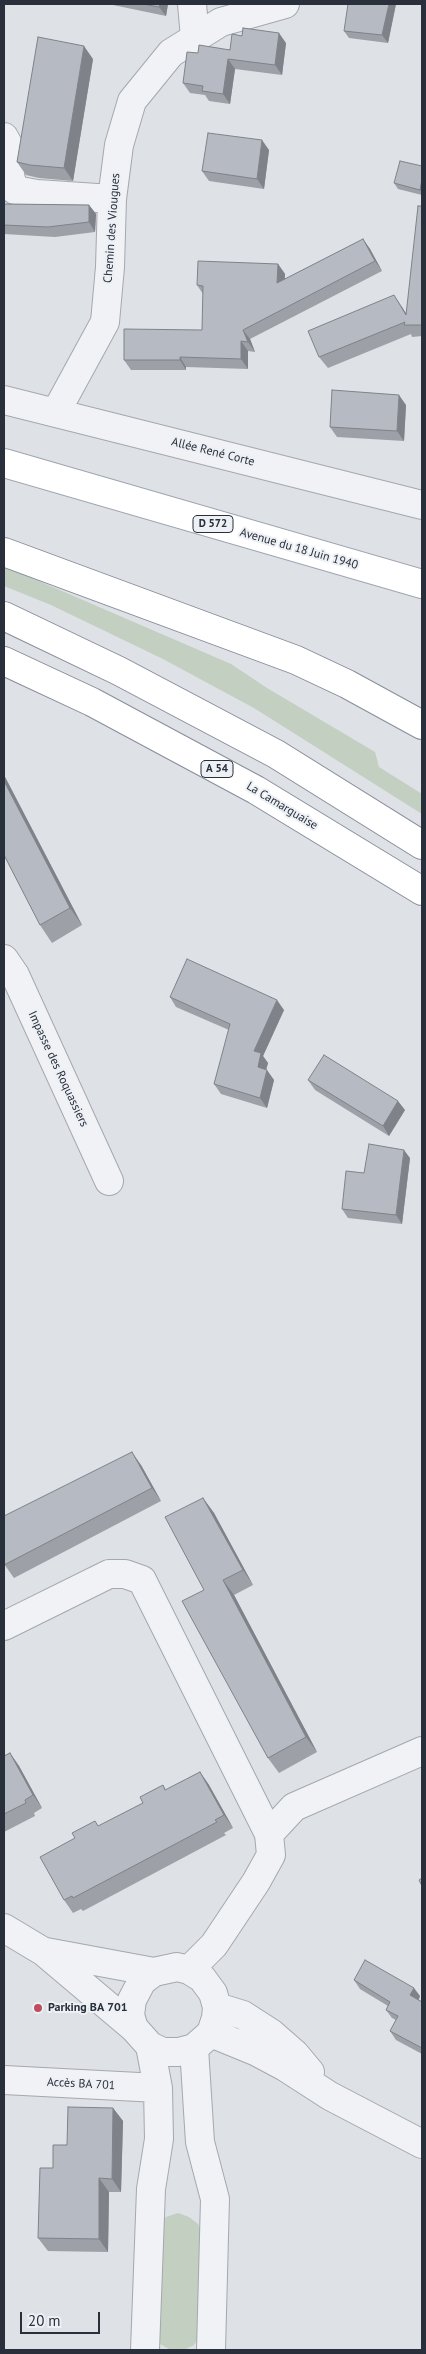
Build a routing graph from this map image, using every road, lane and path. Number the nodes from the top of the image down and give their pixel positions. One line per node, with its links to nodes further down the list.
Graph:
1 (192, 4): 3 (street)
2 (285, 4): 3 (street, Chemin des Viougues)
3 (195, 38): 5 (street, Chemin des Viougues)
4 (4, 137): 5 (street)
5 (112, 199): 7 (street, Chemin des Viougues)
6 (4, 400): 7 (street, Allée René Corte)
7 (56, 412): 9 (street, Allée René Corte)
8 (4, 463): 11 (main road, Avenue du 18 Juin 1940 / D 572)
9 (422, 505)
10 (4, 552): 14 (main road)
11 (422, 584)
12 (4, 616): 15 (main road)
13 (4, 660): 16 (main road, La Camarguaise / A 54)
14 (422, 725)
15 (422, 845)
16 (422, 891)
17 (4, 959): 18 (street, Impasse des Roquassiers)
18 (109, 1180)
19 (4, 1626): 21 (street)
20 (422, 1751): 21 (street)
21 (269, 1834): 24 (street)
22 (4, 1928): 23 (street)
23 (44, 1952): 25 (street); 27 (street)
24 (189, 1970): 25 (street); 26 (street)
25 (154, 1972): 27 (street)
26 (207, 2029): 27 (street); 30 (street); 32 (street)
27 (142, 2037): 29 (street)
28 (4, 2080): 29 (street, Accès BA 701)
29 (158, 2088): 31 (street)
30 (422, 2144)
31 (145, 2350)
32 (211, 2350)

